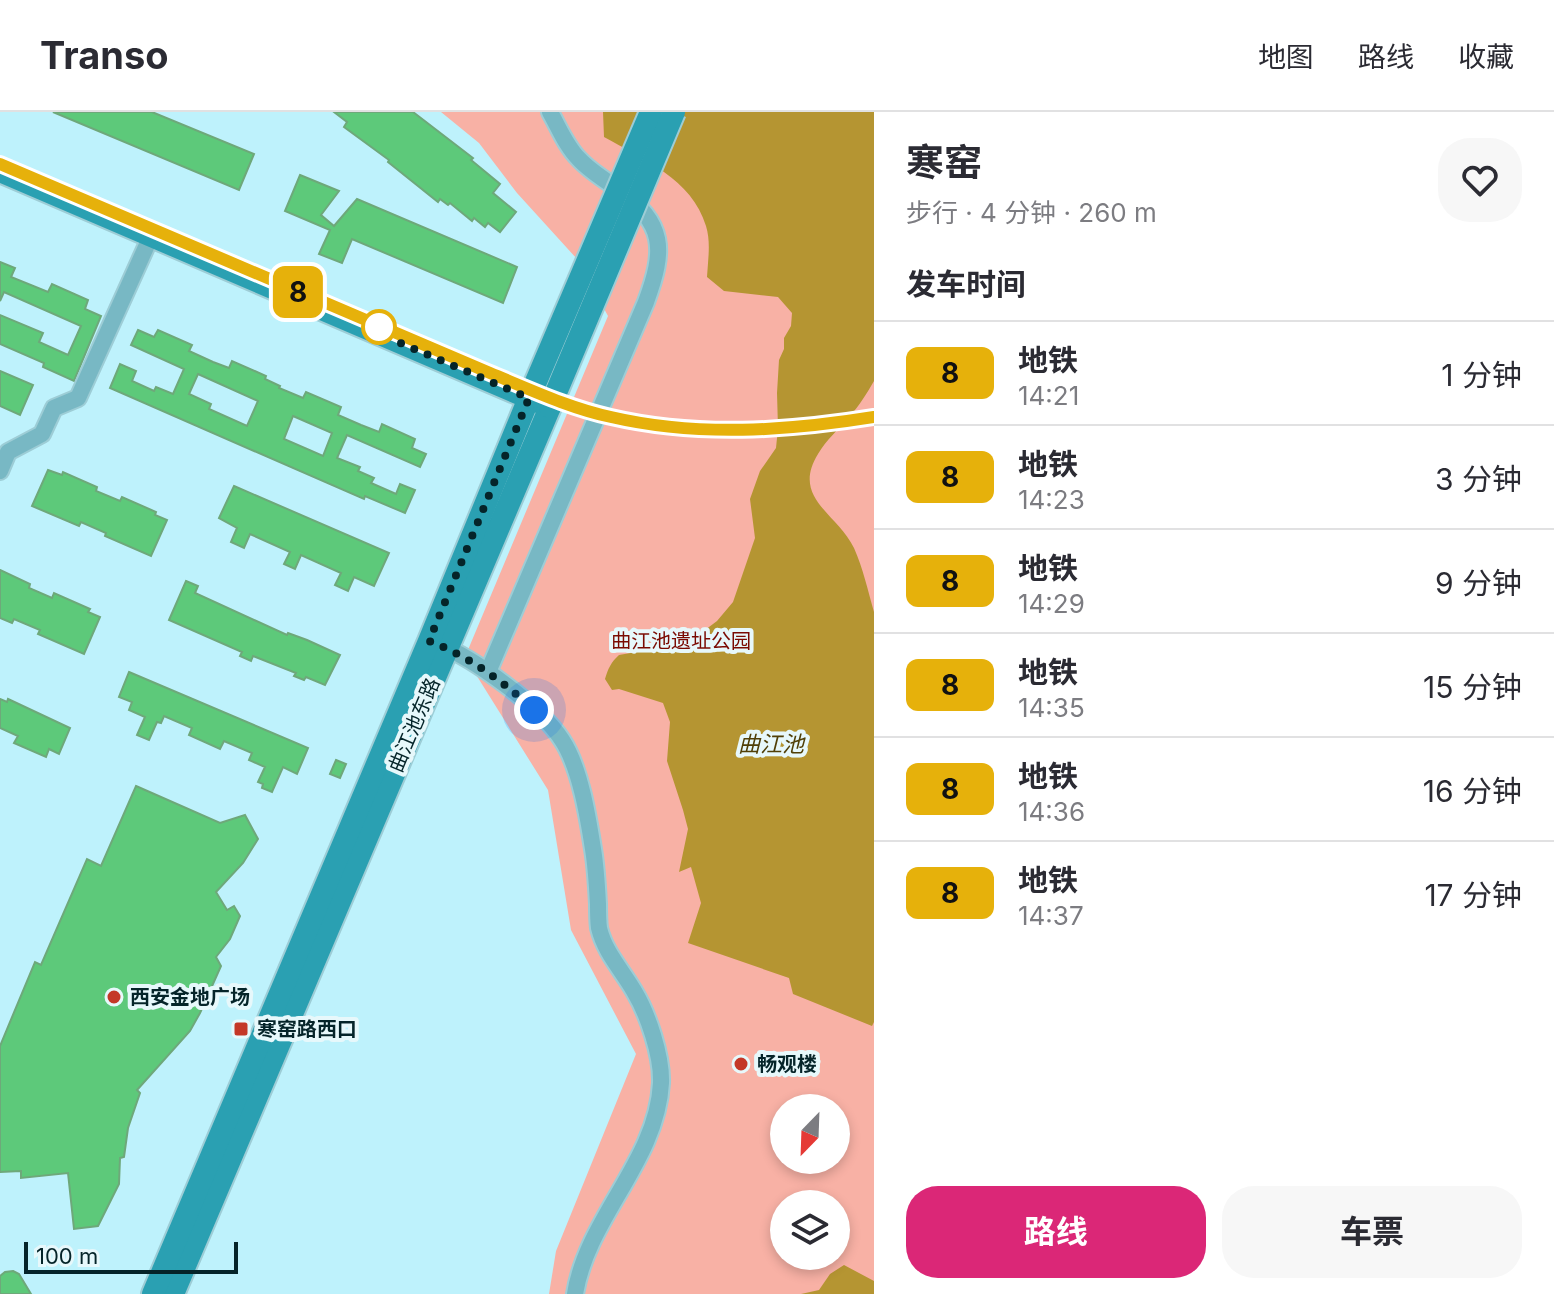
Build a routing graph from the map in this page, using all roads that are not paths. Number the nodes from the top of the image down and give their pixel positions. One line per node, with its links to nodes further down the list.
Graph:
1 (550, 112): 9 (street)
2 (651, 112): 6 (main road, 曲江池东路, bridge)
3 (674, 112): 6 (main road, 曲江池东路, bridge)
4 (0, 171): 5 (main road)
5 (151, 236): 6 (main road); 7 (street)
6 (540, 402): 8 (main road, 曲江池东路)
7 (0, 471)
8 (438, 644): 9 (street); 10 (main road, 曲江池东路); 11 (main road, 曲江池东路)
9 (488, 672): 12 (street)
10 (153, 1294)
11 (173, 1294)
12 (575, 1294)

